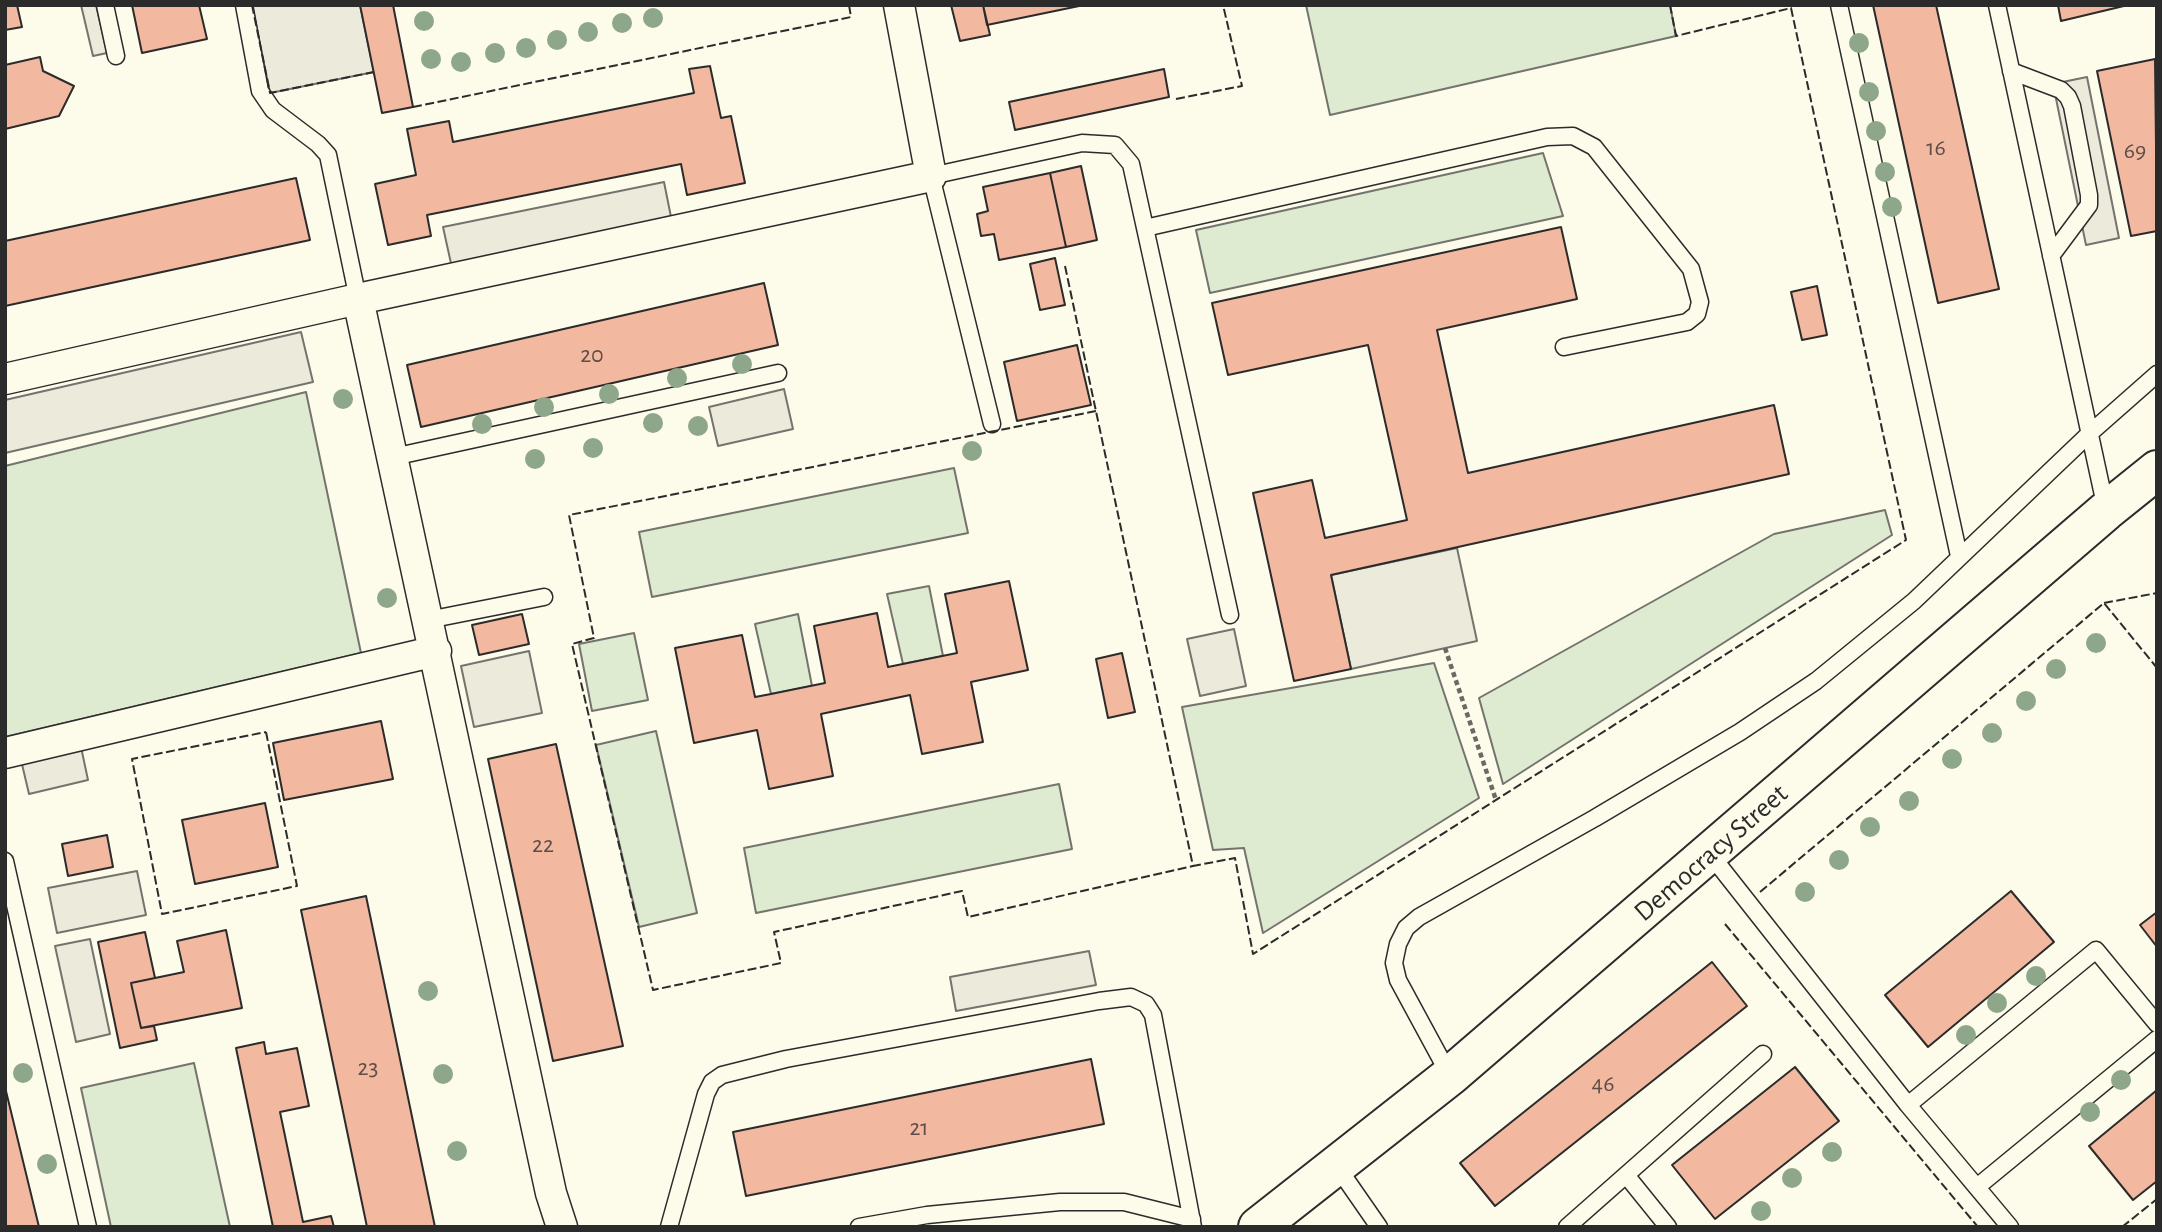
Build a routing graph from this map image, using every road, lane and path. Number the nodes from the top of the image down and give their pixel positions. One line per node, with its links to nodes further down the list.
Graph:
1 (105, 5): 6 (lane)
2 (244, 5): 11 (lane)
3 (899, 5): 8 (street)
4 (1839, 5): 21 (lane)
5 (1997, 5): 7 (lane)
6 (116, 56)
7 (2011, 71): 10 (lane); 10 (lane)
8 (931, 176): 9 (lane); 11 (street); 16 (lane)
9 (1145, 228): 12 (lane); 23 (lane)
10 (2051, 256): 17 (lane)
11 (358, 299): 15 (street); 18 (street)
12 (1564, 347)
13 (778, 373): 18 (lane)
14 (2157, 374): 17 (lane)
15 (5, 379)
16 (992, 424)
17 (2089, 434): 20 (lane); 21 (lane)
18 (393, 457): 24 (street)
19 (2157, 470): 20 (main road, Democracy Street)
20 (2106, 511): 29 (main road, Democracy Street)
21 (1959, 556): 34 (lane)
22 (544, 597): 24 (lane)
23 (1230, 615)
24 (428, 620): 26 (street)
25 (1445, 648): 28 (path)
26 (436, 655): 27 (street); 41 (street)
27 (5, 753)
28 (1496, 800)
29 (1710, 854): 34 (main road, Democracy Street); 35 (lane)
30 (5, 861): 40 (lane)
31 (2157, 1024): 35 (lane)
32 (2157, 1038): 38 (lane)
33 (1762, 1054): 37 (lane)
34 (1450, 1076): 36 (main road, Democracy Street)
35 (1908, 1105): 38 (lane)
36 (1336, 1165): 44 (main road, Democracy Street); 45 (lane)
37 (1626, 1175): 46 (lane); 47 (lane)
38 (1977, 1187): 48 (lane)
39 (1192, 1223): 42 (lane); 43 (lane)
40 (88, 1227)
41 (562, 1227)
42 (669, 1227)
43 (859, 1227)
44 (1258, 1227)
45 (1379, 1227)
46 (1567, 1227)
47 (1668, 1227)
48 (2010, 1227)

